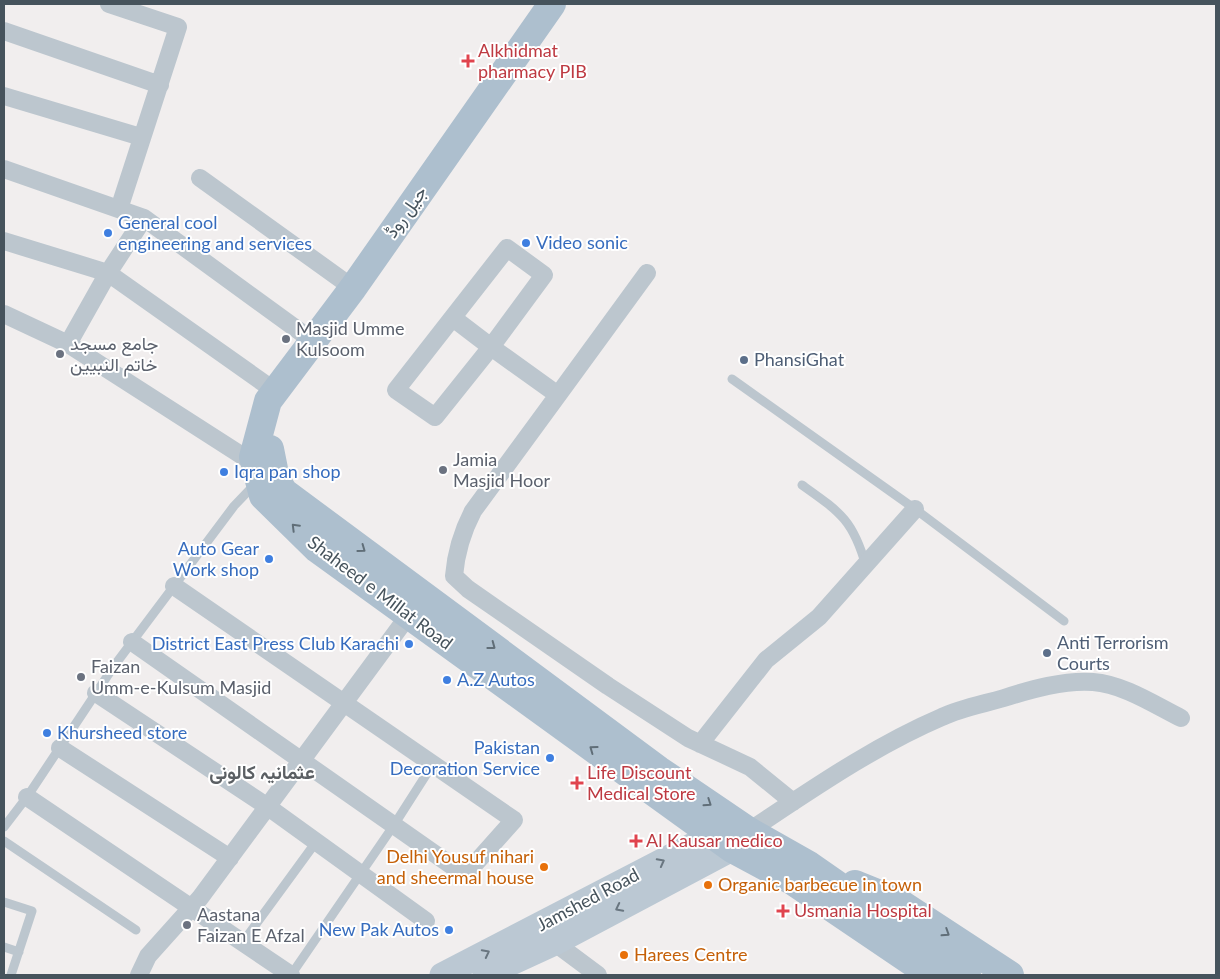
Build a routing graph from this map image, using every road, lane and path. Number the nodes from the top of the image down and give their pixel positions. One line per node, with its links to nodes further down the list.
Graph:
1 (109, 4): 4 (street)
2 (552, 4): 14 (main road, جیل روڈ)
3 (4, 31): 4 (street)
4 (160, 85): 6 (street)
5 (4, 96): 6 (street)
6 (141, 137): 9 (street)
7 (4, 169): 9 (street)
8 (200, 178): 14 (street)
9 (119, 209): 10 (street)
10 (144, 218): 12 (street); 17 (street)
11 (4, 241): 12 (street)
12 (108, 273): 18 (street); 21 (street)
13 (648, 273): 22 (street)
14 (353, 288): 17 (main road, جیل روڈ)
15 (4, 314): 18 (street)
16 (453, 318): 19 (street); 19 (street); 19 (street)
17 (314, 341): 21 (main road, جیل روڈ)
18 (68, 344): 24 (street)
19 (491, 347): 22 (street)
20 (732, 379): 26 (lane)
21 (275, 391): 23 (main road, جیل روڈ)
22 (558, 395): 35 (street)
23 (263, 420): 24 (main road); 29 (main road, Shaheed e Millat Road, one-way to 29)
24 (257, 473): 28 (lane); 29 (main road, Shaheed e Millat Road, one-way to 24)
25 (802, 485): 27 (lane)
26 (915, 509): 27 (street); 30 (lane)
27 (866, 566): 35 (street)
28 (174, 586): 31 (lane); 33 (street)
29 (417, 606): 33 (street); 44 (main road, Shaheed e Millat Road)
30 (1064, 621)
31 (132, 642): 32 (lane); 37 (street)
32 (96, 693): 36 (lane); 41 (street)
33 (345, 704): 37 (street); 38 (street)
34 (1181, 718): 40 (street)
35 (700, 744): 40 (street)
36 (60, 748): 39 (lane); 47 (street)
37 (304, 760): 41 (street); 42 (street)
38 (433, 764): 42 (lane); 42 (street)
39 (26, 798): 43 (lane); 51 (street)
40 (793, 802): 44 (street)
41 (268, 807): 46 (street); 47 (street)
42 (394, 825): 49 (lane)
43 (4, 827)
44 (733, 835): 48 (main road, Shaheed e Millat Road); 55 (main road, Jamshed Road, one-way to 55); 61 (main road, Jamshed Road, one-way to 44)
45 (4, 841): 53 (lane)
46 (316, 842): 49 (street); 54 (lane)
47 (230, 858): 51 (street)
48 (801, 873): 64 (main road); 65 (main road); 66 (main road); 67 (main road, one-way to 67)
49 (361, 874): 52 (street); 60 (lane)
50 (4, 902): 57 (lane)
51 (192, 907): 54 (street); 59 (street)
52 (426, 922)
53 (136, 930)
54 (243, 942): 60 (street)
55 (555, 943): 62 (main road, Jamshed Road); 63 (street)
56 (4, 947): 57 (lane)
57 (19, 952): 58 (lane)
58 (11, 975)
59 (139, 975)
60 (291, 975)
61 (442, 975)
62 (485, 975)
63 (598, 975)
64 (902, 975)
65 (931, 975)
66 (967, 975)
67 (1010, 975)

